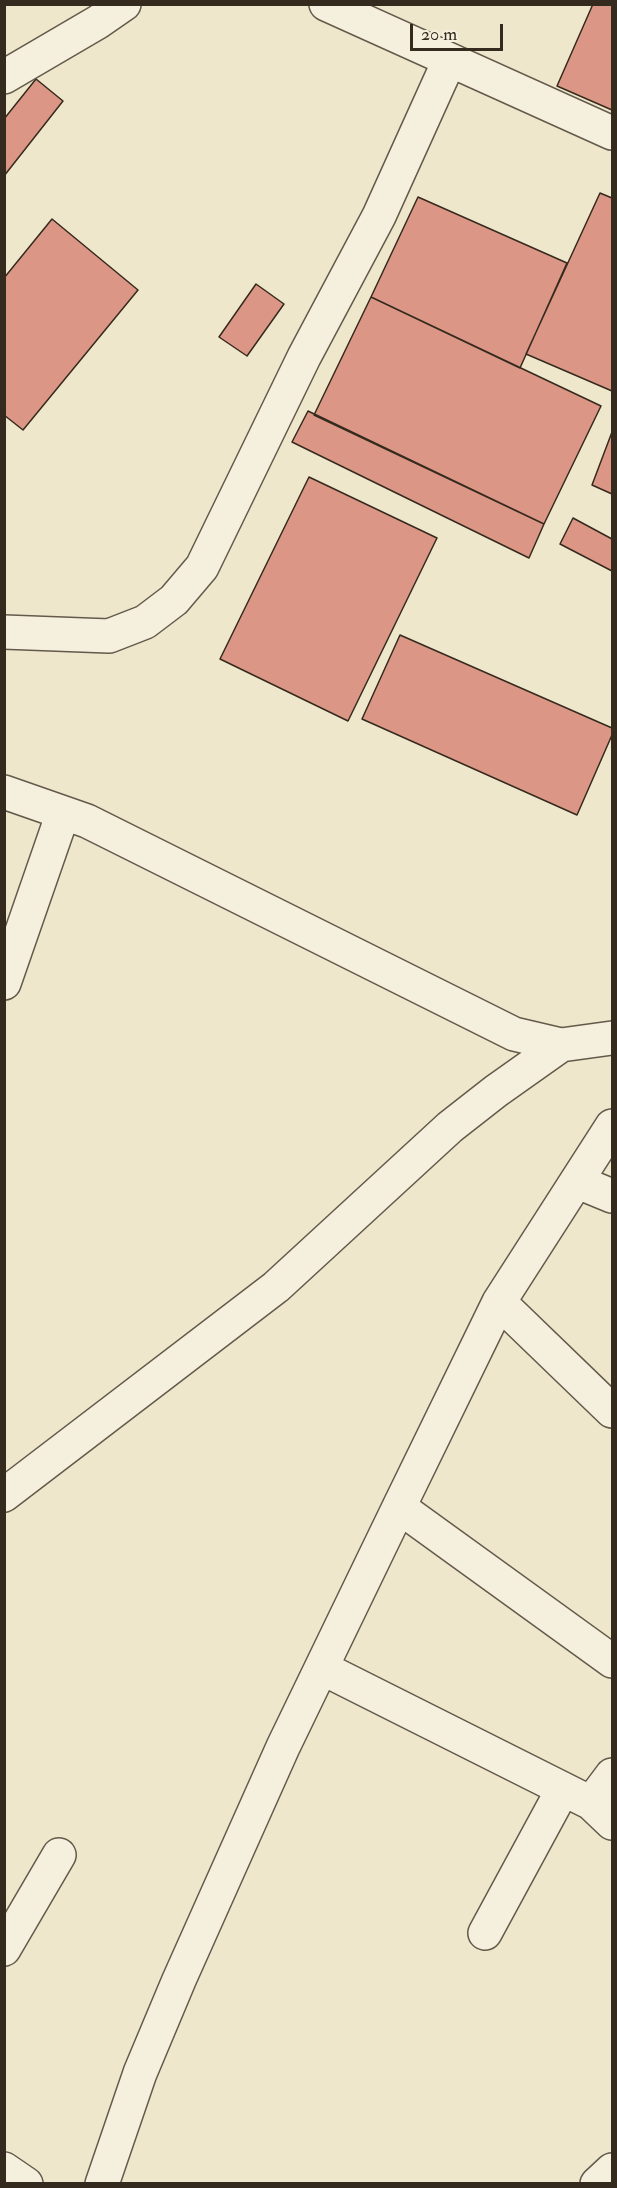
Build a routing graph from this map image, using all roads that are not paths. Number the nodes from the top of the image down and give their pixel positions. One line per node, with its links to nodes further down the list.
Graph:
1 (124, 4): 4 (street)
2 (326, 4): 3 (street)
3 (449, 61): 5 (street); 6 (street)
4 (4, 77)
5 (612, 133)
6 (4, 632)
7 (4, 792): 8 (street)
8 (63, 813): 9 (street); 11 (street)
9 (4, 983)
10 (612, 1038): 11 (street)
11 (561, 1045): 17 (street)
12 (612, 1126): 13 (street)
13 (578, 1182): 14 (street); 15 (street)
14 (612, 1196)
15 (500, 1302): 16 (street); 18 (street)
16 (612, 1412)
17 (4, 1495)
18 (399, 1507): 19 (street); 20 (street)
19 (612, 1661)
20 (322, 1668): 22 (street); 29 (street)
21 (612, 1775): 22 (street)
22 (589, 1805): 24 (street)
23 (59, 1856): 25 (street)
24 (485, 1933)
25 (4, 1949)
26 (4, 2169): 28 (street)
27 (612, 2170): 30 (street)
28 (26, 2184)
29 (102, 2184)
30 (597, 2184)

